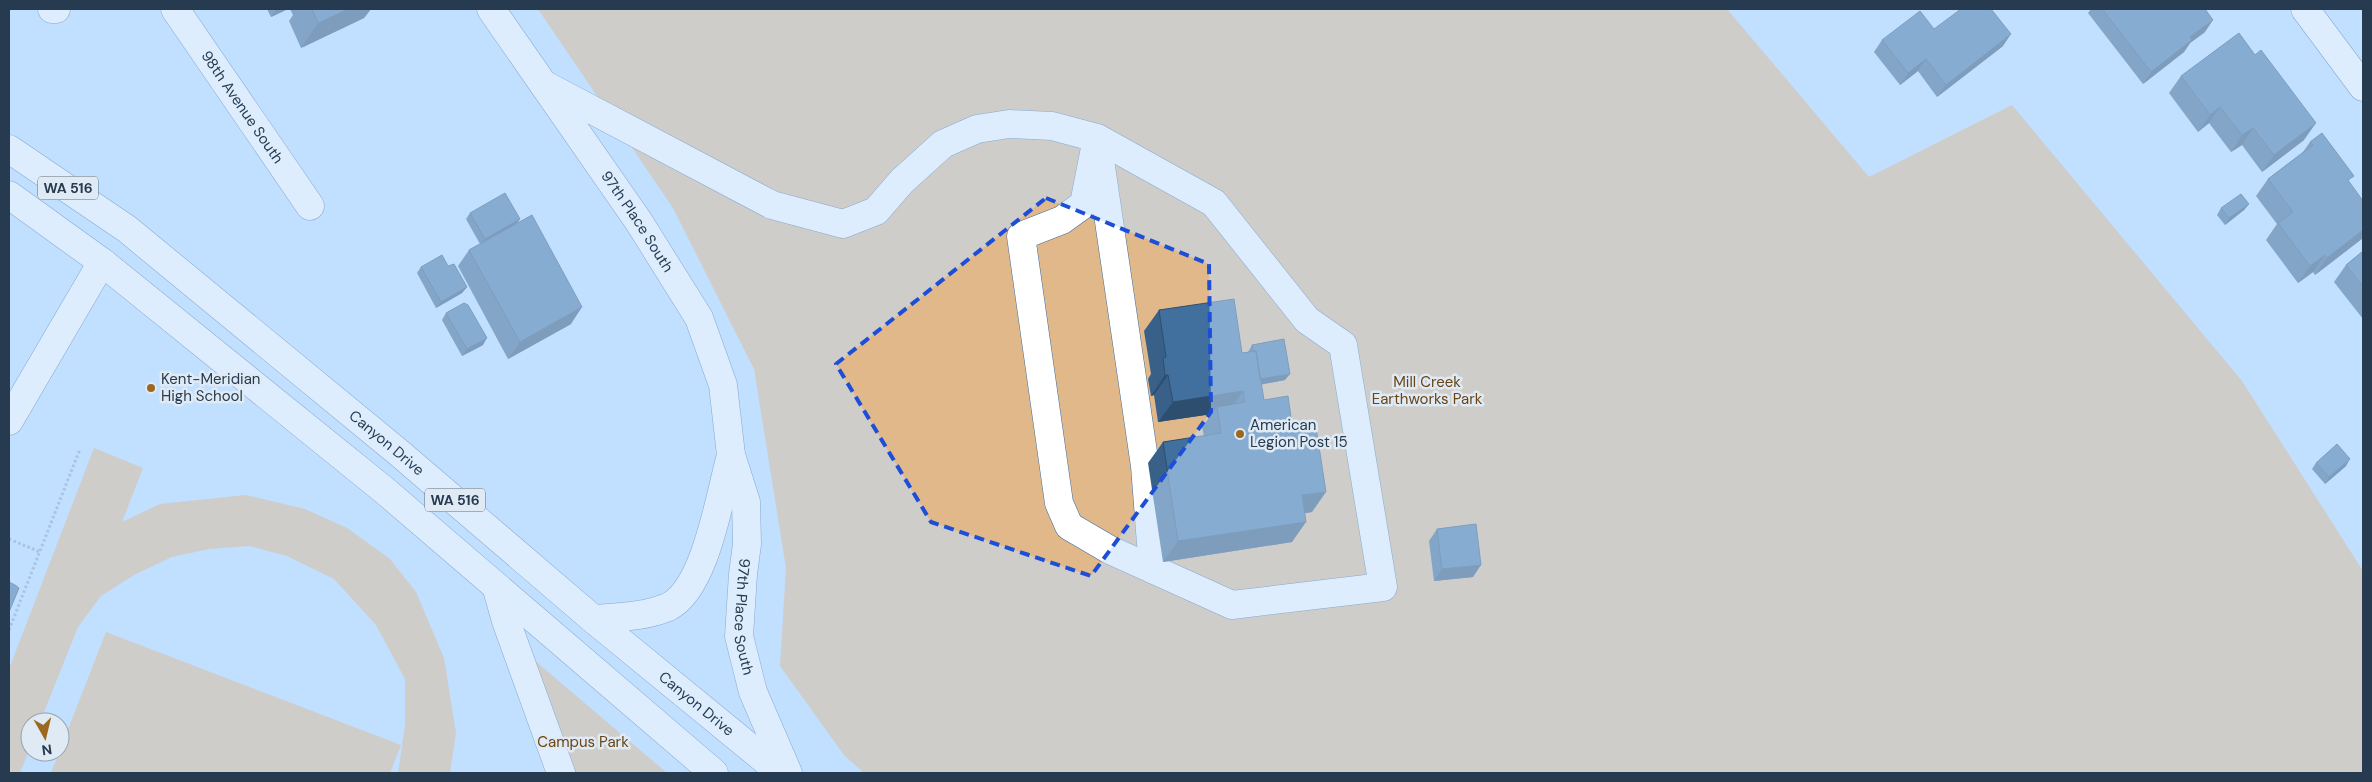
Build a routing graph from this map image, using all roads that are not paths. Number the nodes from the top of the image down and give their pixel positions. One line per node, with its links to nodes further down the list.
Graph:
1 (175, 9): 9 (main road, 98th Avenue South)
2 (491, 9): 4 (main road, 97th Place South)
3 (2305, 9): 5 (main road)
4 (545, 85): 6 (main road); 12 (main road, 97th Place South)
5 (2363, 87)
6 (1097, 138): 13 (main road); 13 (main road); 13 (main road)
7 (9, 149): 15 (main road, Canyon Drive / WA 516)
8 (9, 195): 10 (main road, WA 516)
9 (310, 206)
10 (102, 262): 11 (main road); 14 (main road, WA 516)
11 (9, 421)
12 (731, 456): 15 (main road, 97th Place South); 19 (main road, 97th Place South)
13 (1153, 569)
14 (497, 589): 16 (main road); 17 (main road, WA 516)
15 (593, 619): 18 (main road, Canyon Drive / WA 516)
16 (562, 771)
17 (714, 773)
18 (781, 773)
19 (788, 773)

